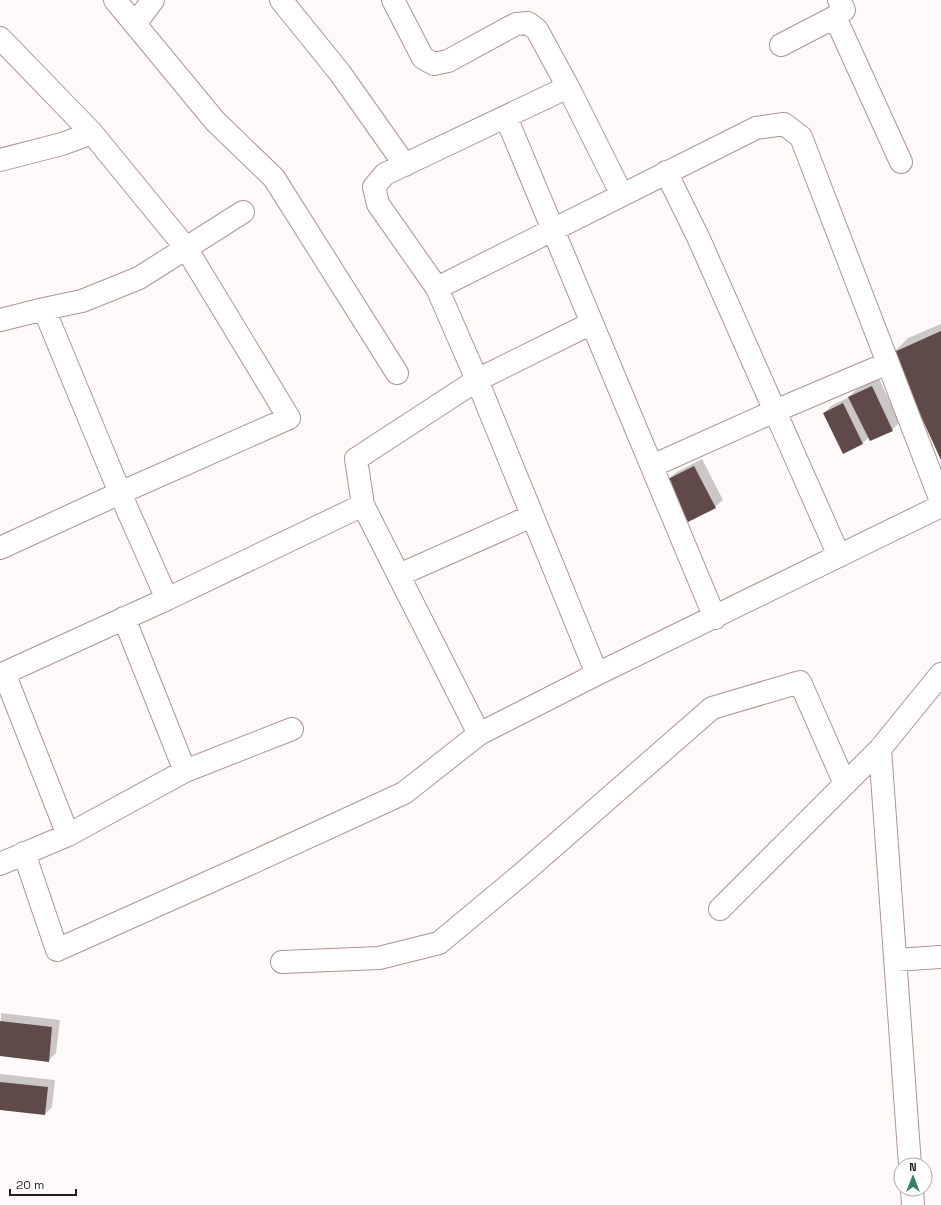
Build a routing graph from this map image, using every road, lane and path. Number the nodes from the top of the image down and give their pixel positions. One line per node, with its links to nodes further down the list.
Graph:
1 (115, 0): 6 (street)
2 (153, 0): 6 (street)
3 (392, 0): 9 (street)
4 (287, 2): 14 (street)
5 (837, 8): 8 (street); 13 (street)
6 (135, 24): 25 (street)
7 (0, 38): 11 (street)
8 (781, 45)
9 (568, 87): 10 (street); 16 (street)
10 (506, 117): 14 (street); 18 (street)
11 (92, 133): 12 (street); 19 (street)
12 (0, 160)
13 (901, 162)
14 (405, 165): 20 (street)
15 (666, 172): 16 (street); 24 (street); 27 (street)
16 (622, 195): 18 (street)
17 (243, 212): 19 (street)
18 (554, 229): 20 (street); 23 (street)
19 (186, 248): 21 (street); 29 (street)
20 (437, 288): 26 (street)
21 (44, 309): 22 (street); 29 (street)
22 (0, 320)
23 (592, 323): 26 (street); 28 (street)
24 (888, 363): 27 (street); 30 (street)
25 (396, 373)
26 (477, 380): 31 (street); 33 (street)
27 (775, 411): 28 (street); 35 (street)
28 (652, 466): 39 (street)
29 (120, 493): 34 (street); 37 (street)
30 (941, 501)
31 (363, 505): 36 (street); 37 (street)
32 (941, 506): 35 (street)
33 (532, 516): 36 (street); 41 (street)
34 (0, 548)
35 (839, 556): 39 (street)
36 (399, 575): 44 (street)
37 (167, 599): 38 (street)
38 (124, 618): 40 (street); 46 (street)
39 (715, 618): 41 (street)
40 (2, 674): 48 (street)
41 (597, 674): 44 (street)
42 (941, 674): 45 (street)
43 (292, 729): 46 (street)
44 (479, 734): 49 (street)
45 (880, 749): 47 (street); 53 (street)
46 (185, 771): 48 (street)
47 (845, 784): 51 (street); 54 (street)
48 (68, 834): 49 (street)
49 (24, 853): 50 (street)
50 (0, 864)
51 (720, 909)
52 (941, 957): 53 (street)
53 (895, 960): 55 (street)
54 (282, 962)
55 (909, 1157)

